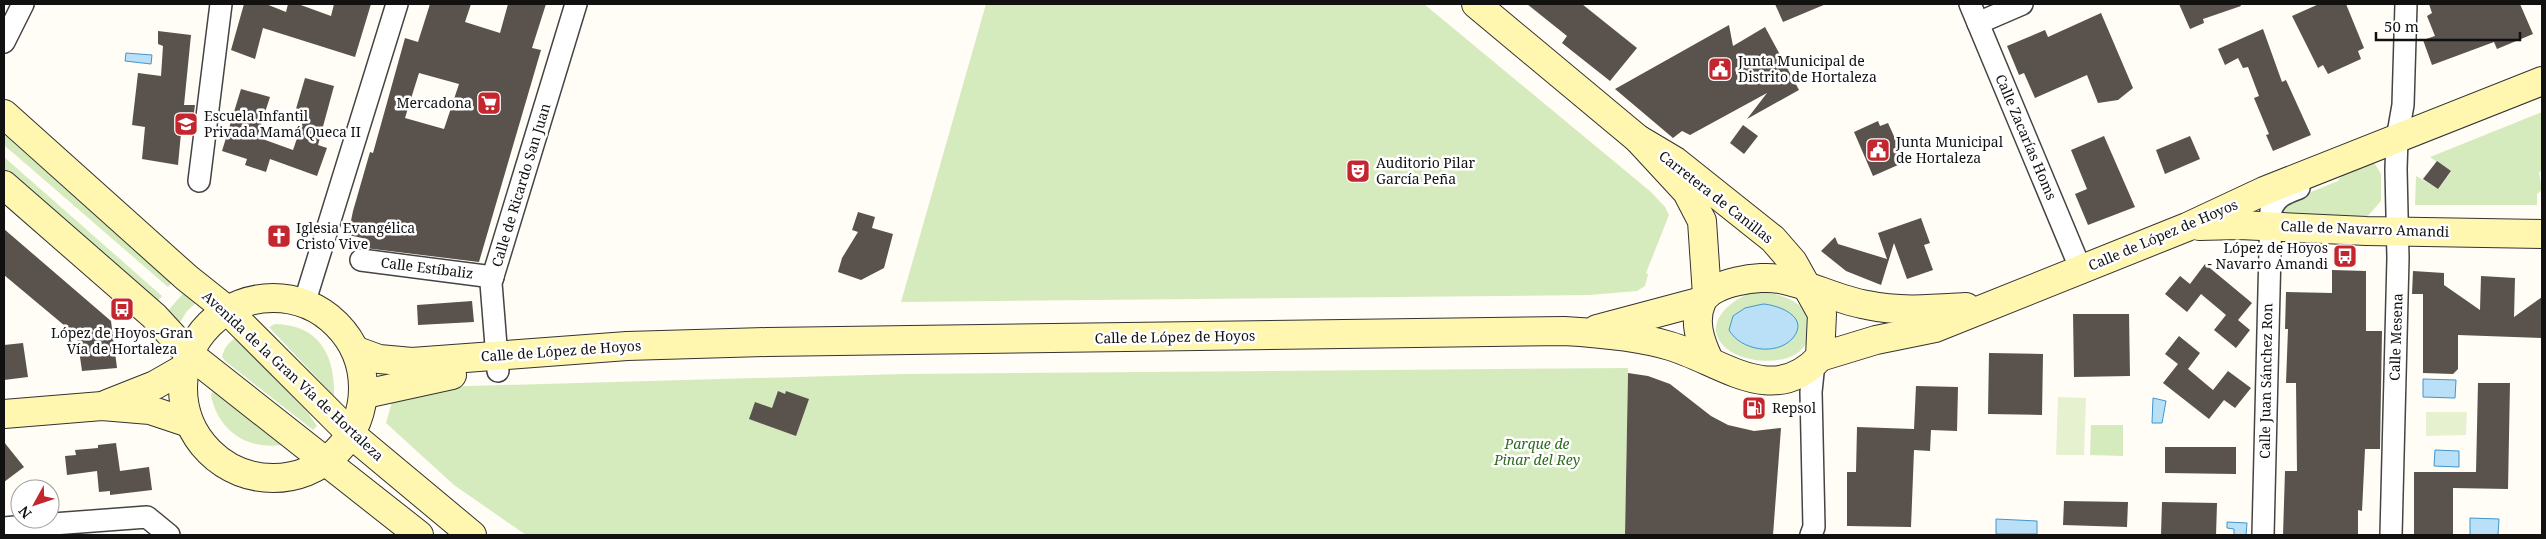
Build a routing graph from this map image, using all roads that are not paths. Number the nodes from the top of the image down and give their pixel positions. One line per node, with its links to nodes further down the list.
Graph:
1 (22, 4): 10 (street)
2 (221, 4): 16 (street)
3 (397, 4): 27 (street)
4 (576, 4): 24 (street, Calle de Ricardo San Juan)
5 (1476, 4): 13 (street, Carretera de Canillas)
6 (1970, 4): 9 (street, Calle Zacarías Homs)
7 (2022, 4): 9 (street)
8 (2406, 4): 14 (street, Calle Mesena)
9 (1978, 23): 23 (street, Calle Zacarías Homs)
10 (4, 42)
11 (2542, 81): 14 (street, Calle de López de Hoyos)
12 (4, 114): 29 (street, Avenida de la Gran Vía de Hortaleza)
13 (1638, 139): 25 (street, Carretera de Canillas); 26 (street, Carretera de Canillas)
14 (2397, 139): 15 (street, Calle de López de Hoyos); 20 (street, Calle Mesena)
15 (2331, 165): 18 (street, Calle de López de Hoyos); 19 (street, Calle de López de Hoyos)
16 (199, 181)
17 (4, 185): 34 (street)
18 (2270, 226): 19 (street, Calle de Navarro Amandi); 20 (street, Calle de Navarro Amandi); 48 (street, Calle Juan Sánchez Ron)
19 (2187, 227): 23 (street, Calle de López de Hoyos)
20 (2396, 231): 21 (street, Calle de Navarro Amandi); 49 (street, Calle Mesena)
21 (2542, 234)
22 (361, 260): 24 (street, Calle Estíbaliz)
23 (2081, 270): 28 (street, Calle de López de Hoyos)
24 (493, 277): 35 (street, Calle de Ricardo San Juan)
25 (1805, 286): 26 (street); 28 (street, Calle de López de Hoyos); 33 (street)
26 (1705, 298): 30 (street, Calle de López de Hoyos); 32 (street)
27 (304, 304): 29 (street); 31 (street)
28 (1994, 304): 33 (street, Calle de López de Hoyos)
29 (226, 309): 34 (street); 40 (street, Avenida de la Gran Vía de Hortaleza)
30 (1584, 332): 32 (street, Calle de López de Hoyos); 35 (street, Calle de López de Hoyos)
31 (357, 351): 35 (street, Calle de López de Hoyos); 36 (street)
32 (1708, 360): 33 (street)
33 (1817, 360): 47 (street)
34 (186, 361): 37 (street); 39 (street); 41 (street)
35 (497, 363): 36 (street, Calle de López de Hoyos)
36 (365, 394): 40 (street)
37 (102, 406): 38 (street); 39 (street)
38 (4, 414)
39 (189, 423): 41 (street)
40 (352, 435): 41 (street); 46 (street, Avenida de la Gran Vía de Hortaleza)
41 (327, 464): 45 (street)
42 (4, 528): 43 (street)
43 (27, 530): 44 (street)
44 (169, 535)
45 (419, 535)
46 (472, 535)
47 (1810, 535)
48 (2263, 535)
49 (2391, 535)

